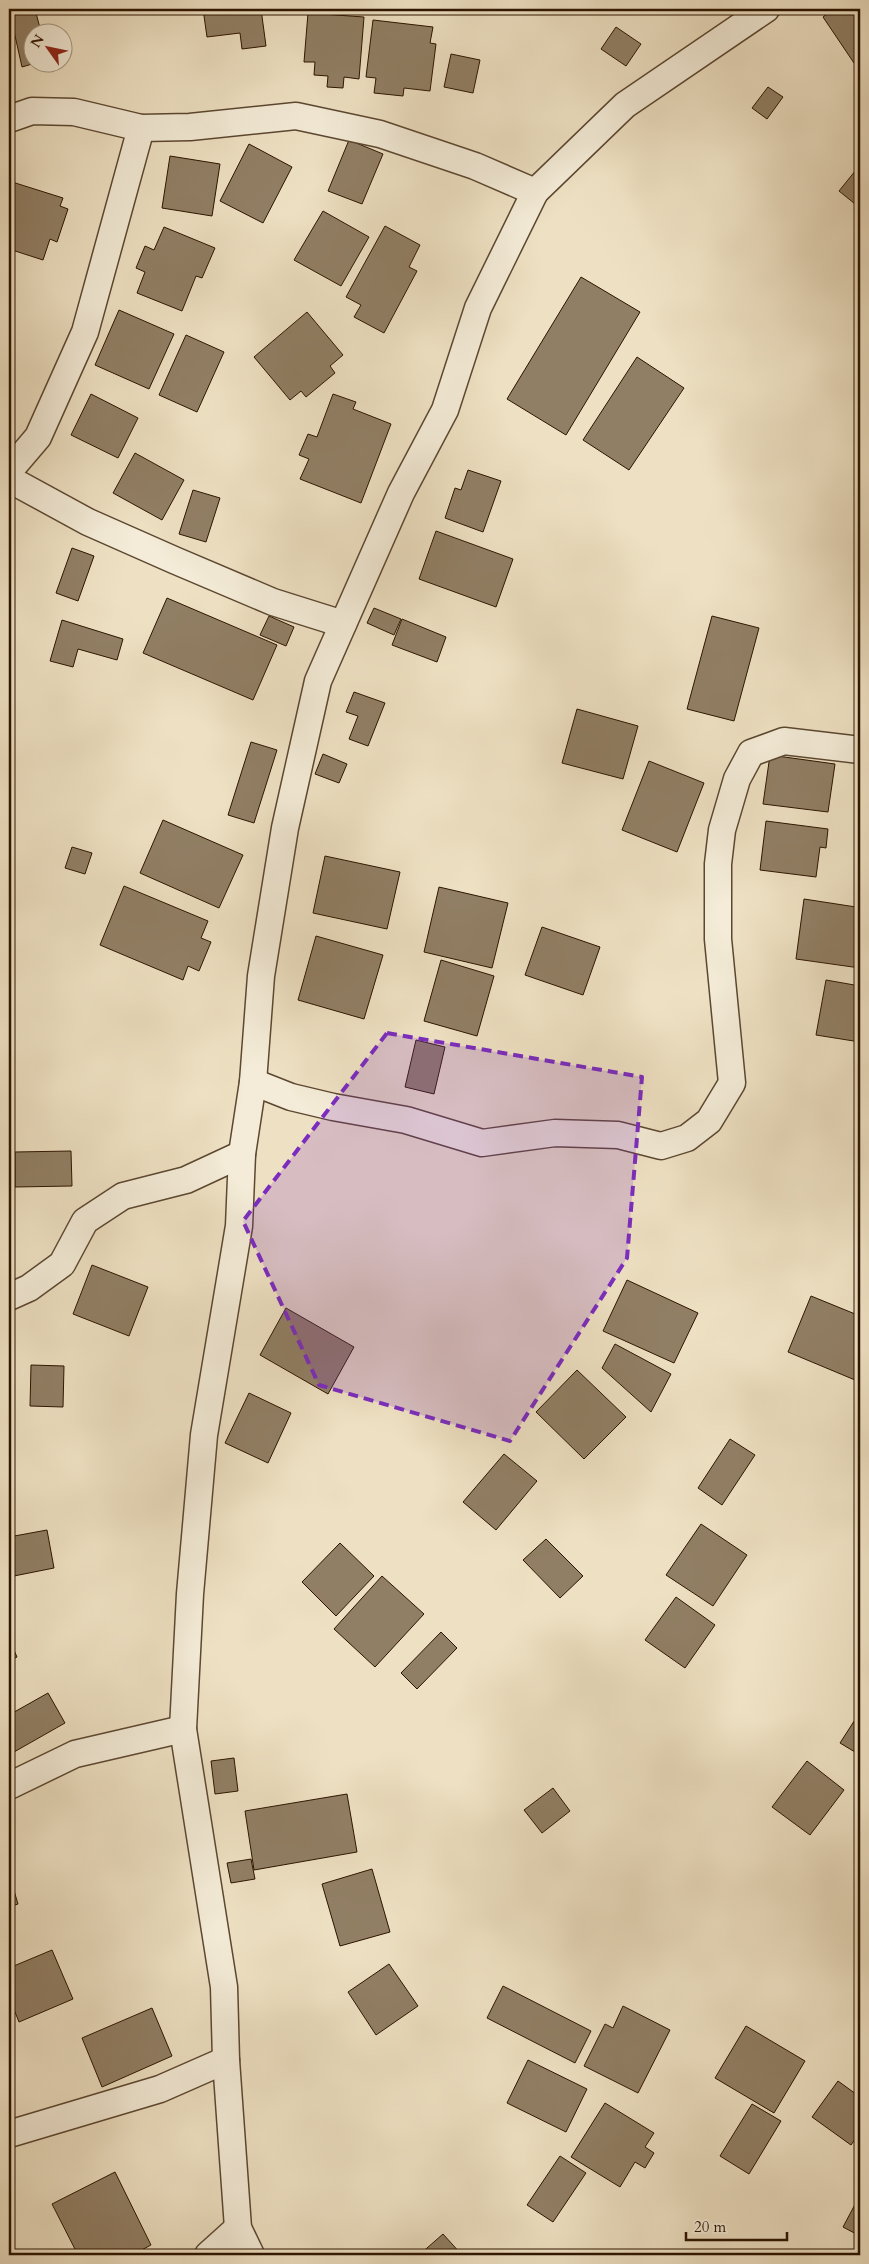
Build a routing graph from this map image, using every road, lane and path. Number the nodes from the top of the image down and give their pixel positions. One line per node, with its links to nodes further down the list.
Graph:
1 (766, 9): 4 (street)
2 (9, 119): 3 (street)
3 (141, 128): 4 (street); 5 (street)
4 (535, 192): 7 (street)
5 (9, 471)
6 (9, 479): 7 (street)
7 (343, 624): 9 (street)
8 (860, 750): 9 (street)
9 (253, 1082): 10 (street)
10 (242, 1154): 11 (street); 12 (street)
11 (9, 1297)
12 (183, 1728): 13 (street); 14 (street)
13 (9, 1786)
14 (226, 2060): 15 (street); 16 (street)
15 (9, 2134)
16 (238, 2228): 17 (street); 18 (street)
17 (208, 2255)
18 (251, 2255)

